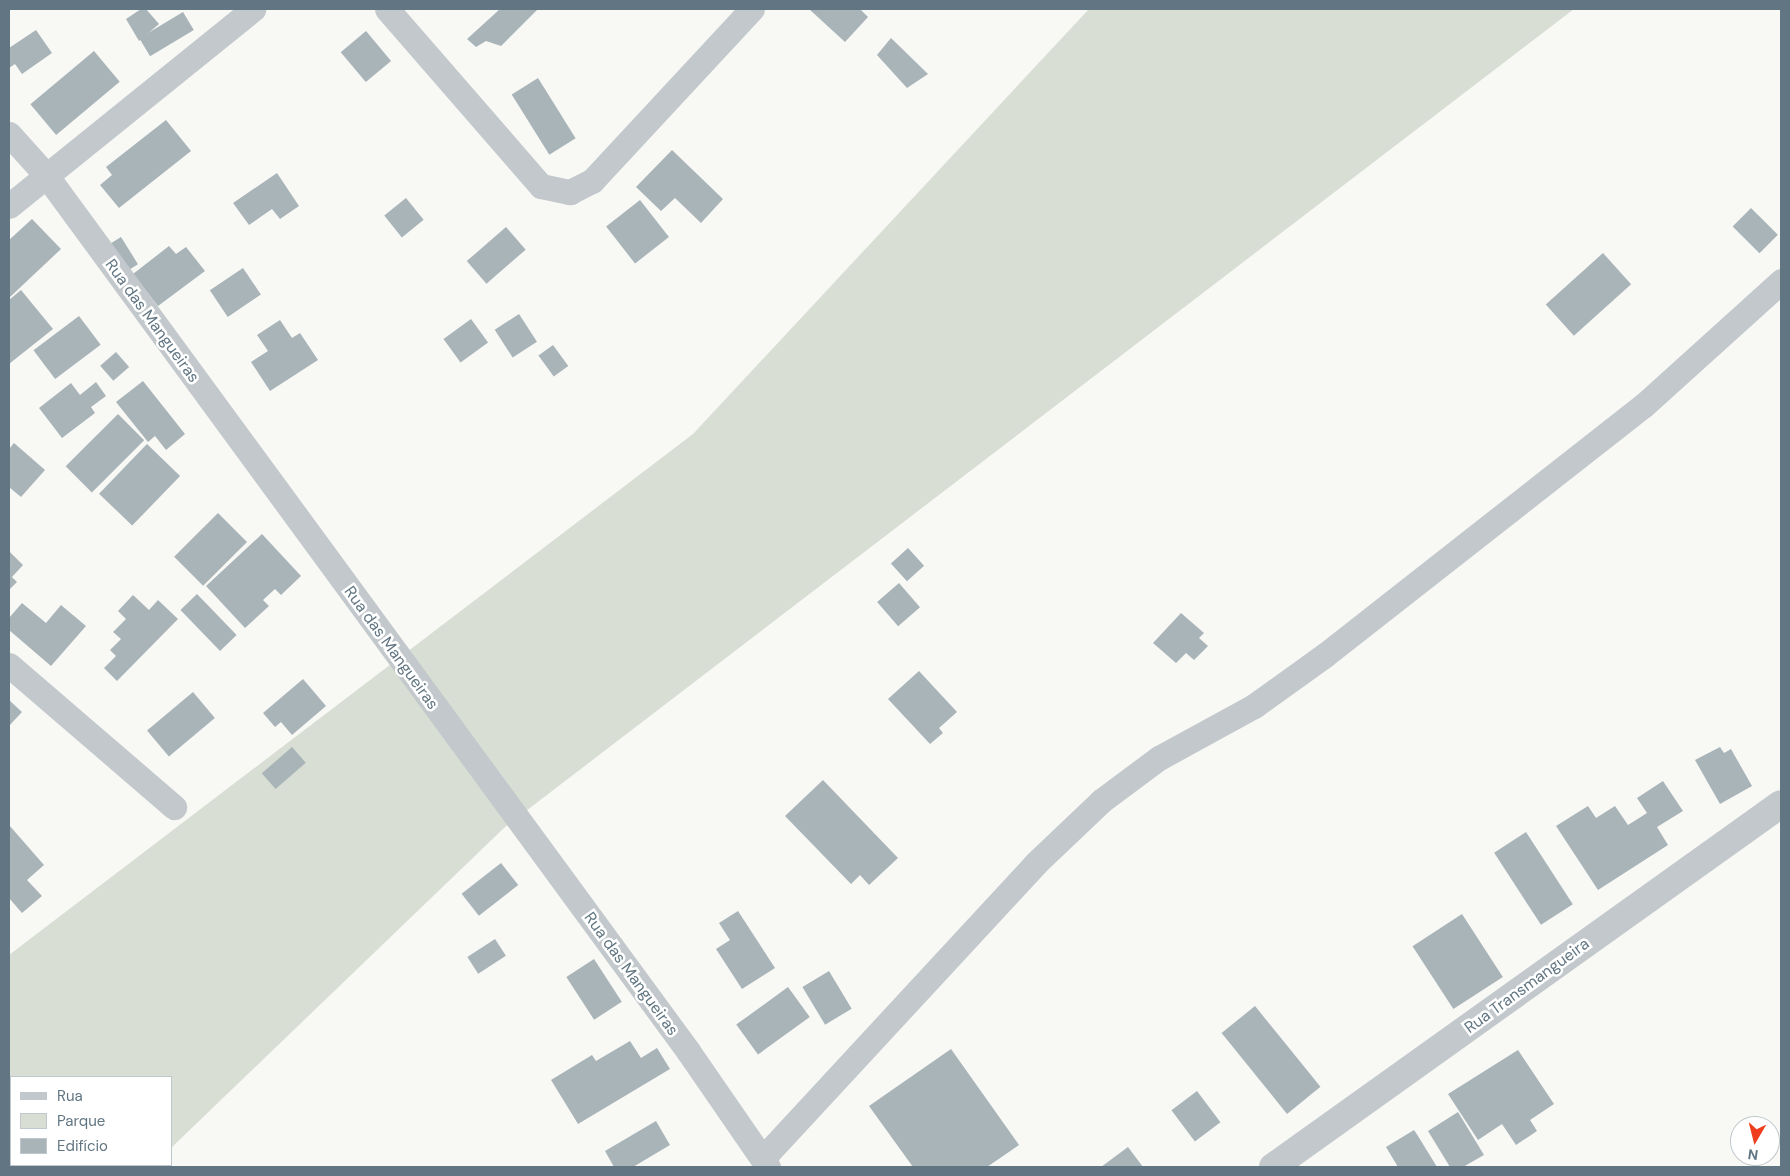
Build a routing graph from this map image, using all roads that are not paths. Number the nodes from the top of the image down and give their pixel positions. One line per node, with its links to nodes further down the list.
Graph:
1 (253, 9): 5 (street)
2 (387, 9): 3 (street)
3 (752, 9)
4 (9, 134): 5 (street, Rua das Mangueiras)
5 (46, 175): 6 (street); 11 (street, Rua das Mangueiras)
6 (9, 206)
7 (1781, 281): 11 (street)
8 (9, 665): 10 (street)
9 (1781, 804): 12 (street, Rua Transmangueira)
10 (174, 808)
11 (765, 1163)
12 (1273, 1167)

